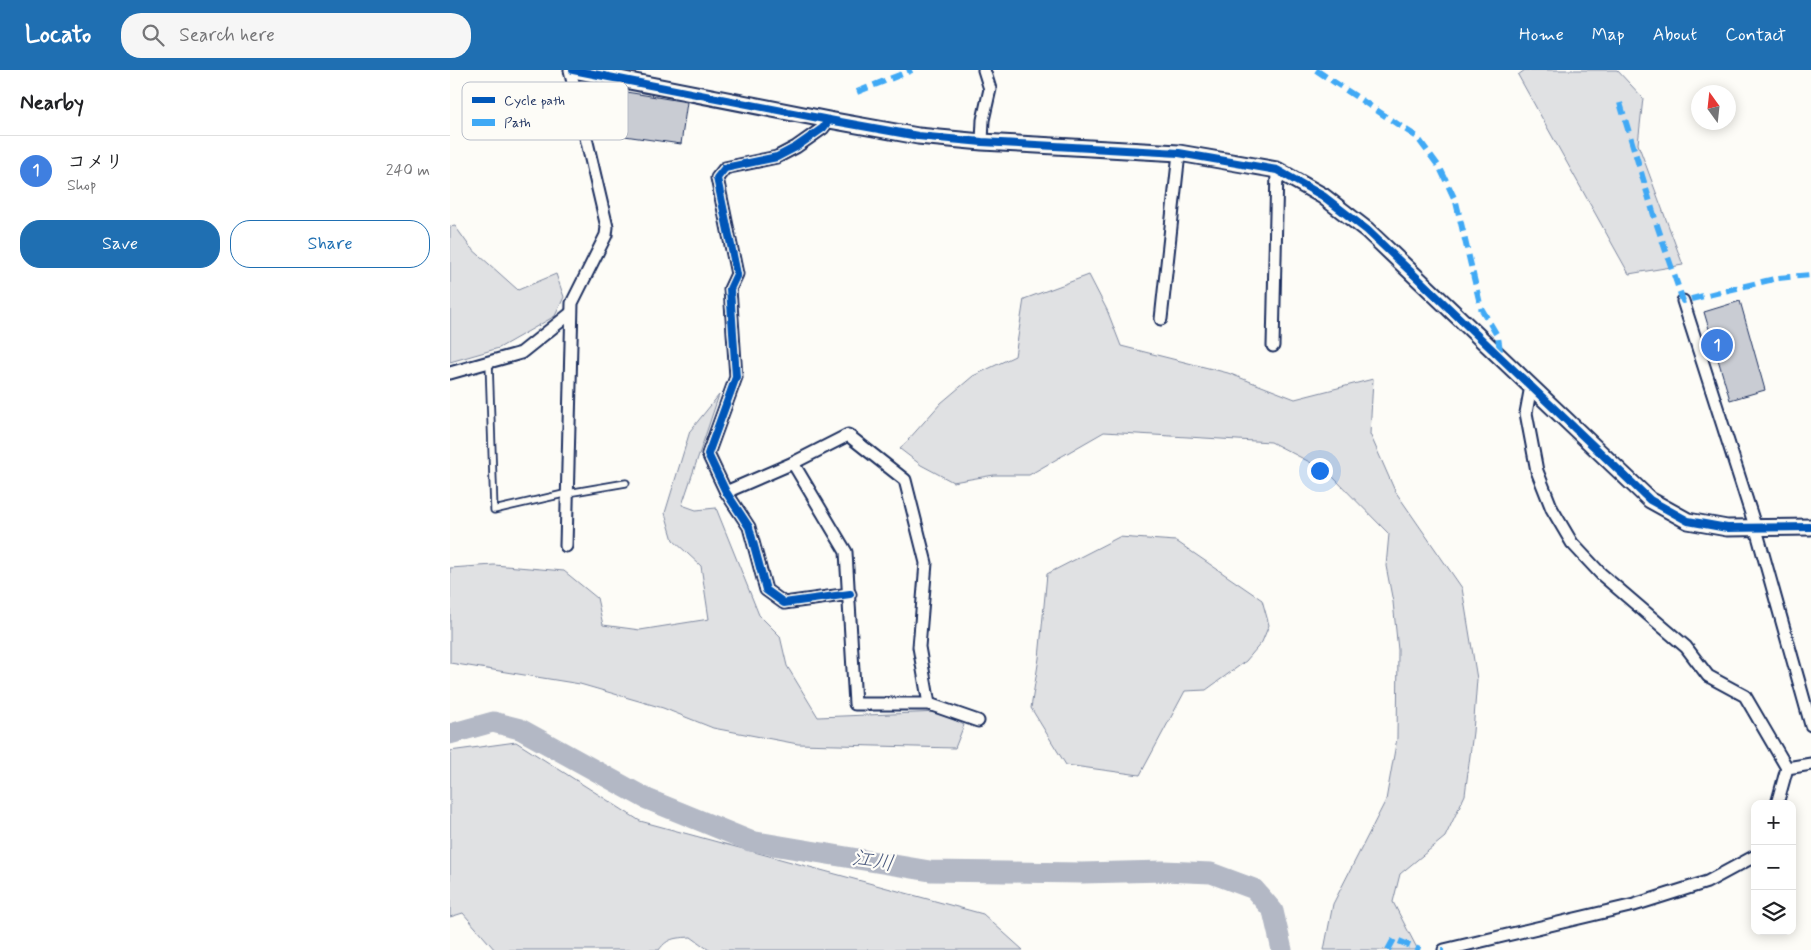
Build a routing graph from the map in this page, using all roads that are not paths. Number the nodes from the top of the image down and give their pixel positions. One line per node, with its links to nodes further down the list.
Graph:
1 (572, 70): 3 (street)
2 (984, 70): 5 (street)
3 (829, 120): 5 (street); 17 (street)
4 (588, 140): 9 (street)
5 (982, 142): 6 (street)
6 (1179, 153): 7 (street); 10 (street)
7 (1277, 170): 11 (street); 14 (street)
8 (1683, 301): 20 (street)
9 (571, 313): 12 (street); 18 (street)
10 (1161, 319)
11 (1273, 346)
12 (489, 362): 13 (street); 18 (lane)
13 (450, 373)
14 (1531, 386): 20 (street); 27 (street)
15 (793, 463): 17 (street); 22 (street); 23 (street)
16 (626, 483): 18 (lane)
17 (726, 492): 22 (street)
18 (568, 493): 21 (street)
19 (1811, 527): 20 (street)
20 (1756, 529): 25 (street)
21 (566, 546)
22 (850, 594): 23 (street)
23 (929, 704): 24 (street)
24 (978, 721)
25 (1811, 725)
26 (1811, 764): 27 (street)
27 (1787, 768): 28 (street)
28 (1778, 800)
29 (1751, 858): 30 (street)
30 (1444, 950)

